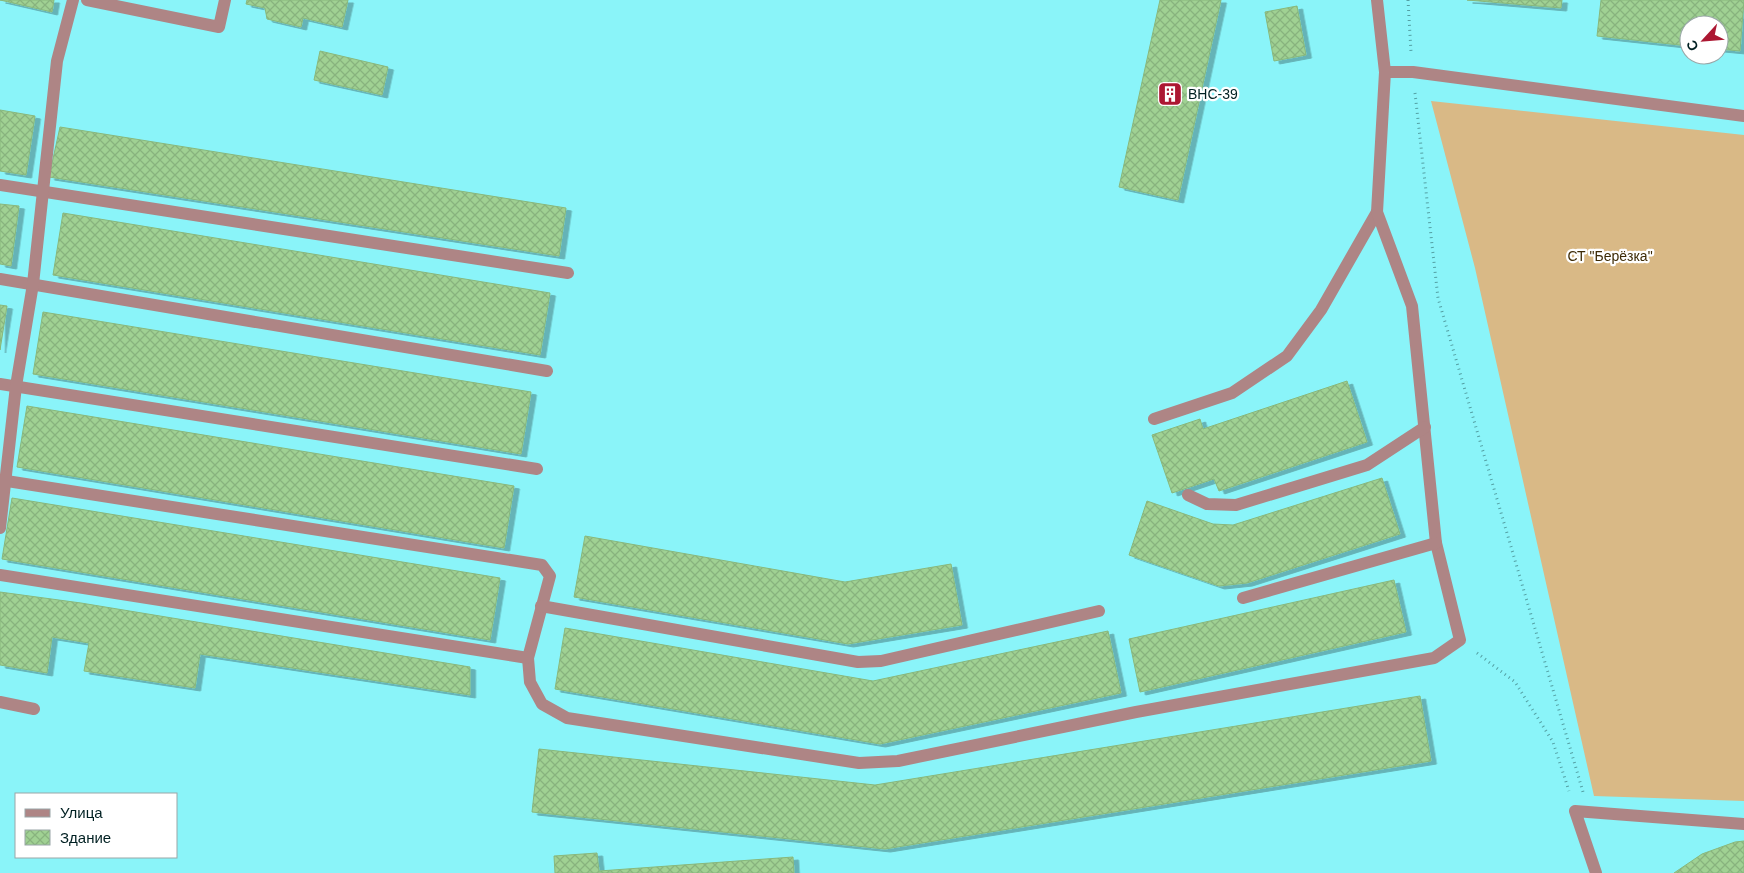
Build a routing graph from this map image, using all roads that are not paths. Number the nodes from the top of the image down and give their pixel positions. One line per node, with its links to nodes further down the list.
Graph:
1 (73, 0): 8 (street)
2 (87, 0): 3 (street)
3 (225, 0)
4 (1377, 0): 5 (street)
5 (1385, 72): 6 (street); 9 (street)
6 (1744, 116)
7 (0, 185): 8 (street)
8 (43, 191): 10 (street); 12 (street)
9 (1376, 212): 16 (street); 17 (street)
10 (568, 273)
11 (0, 279): 12 (street)
12 (33, 284): 13 (street); 15 (street)
13 (547, 371)
14 (0, 384): 15 (street)
15 (16, 386): 18 (street); 19 (street)
16 (1154, 419)
17 (1425, 427): 20 (street); 22 (street)
18 (537, 469)
19 (3, 481): 21 (street); 25 (street)
20 (1188, 495)
21 (0, 528)
22 (1436, 544): 24 (street); 27 (street)
23 (0, 575): 27 (street)
24 (1243, 598)
25 (542, 606): 26 (street); 27 (street)
26 (1099, 611)
27 (528, 658)
28 (0, 702): 29 (street)
29 (34, 709)
30 (1744, 824): 31 (street)
31 (1596, 873)

